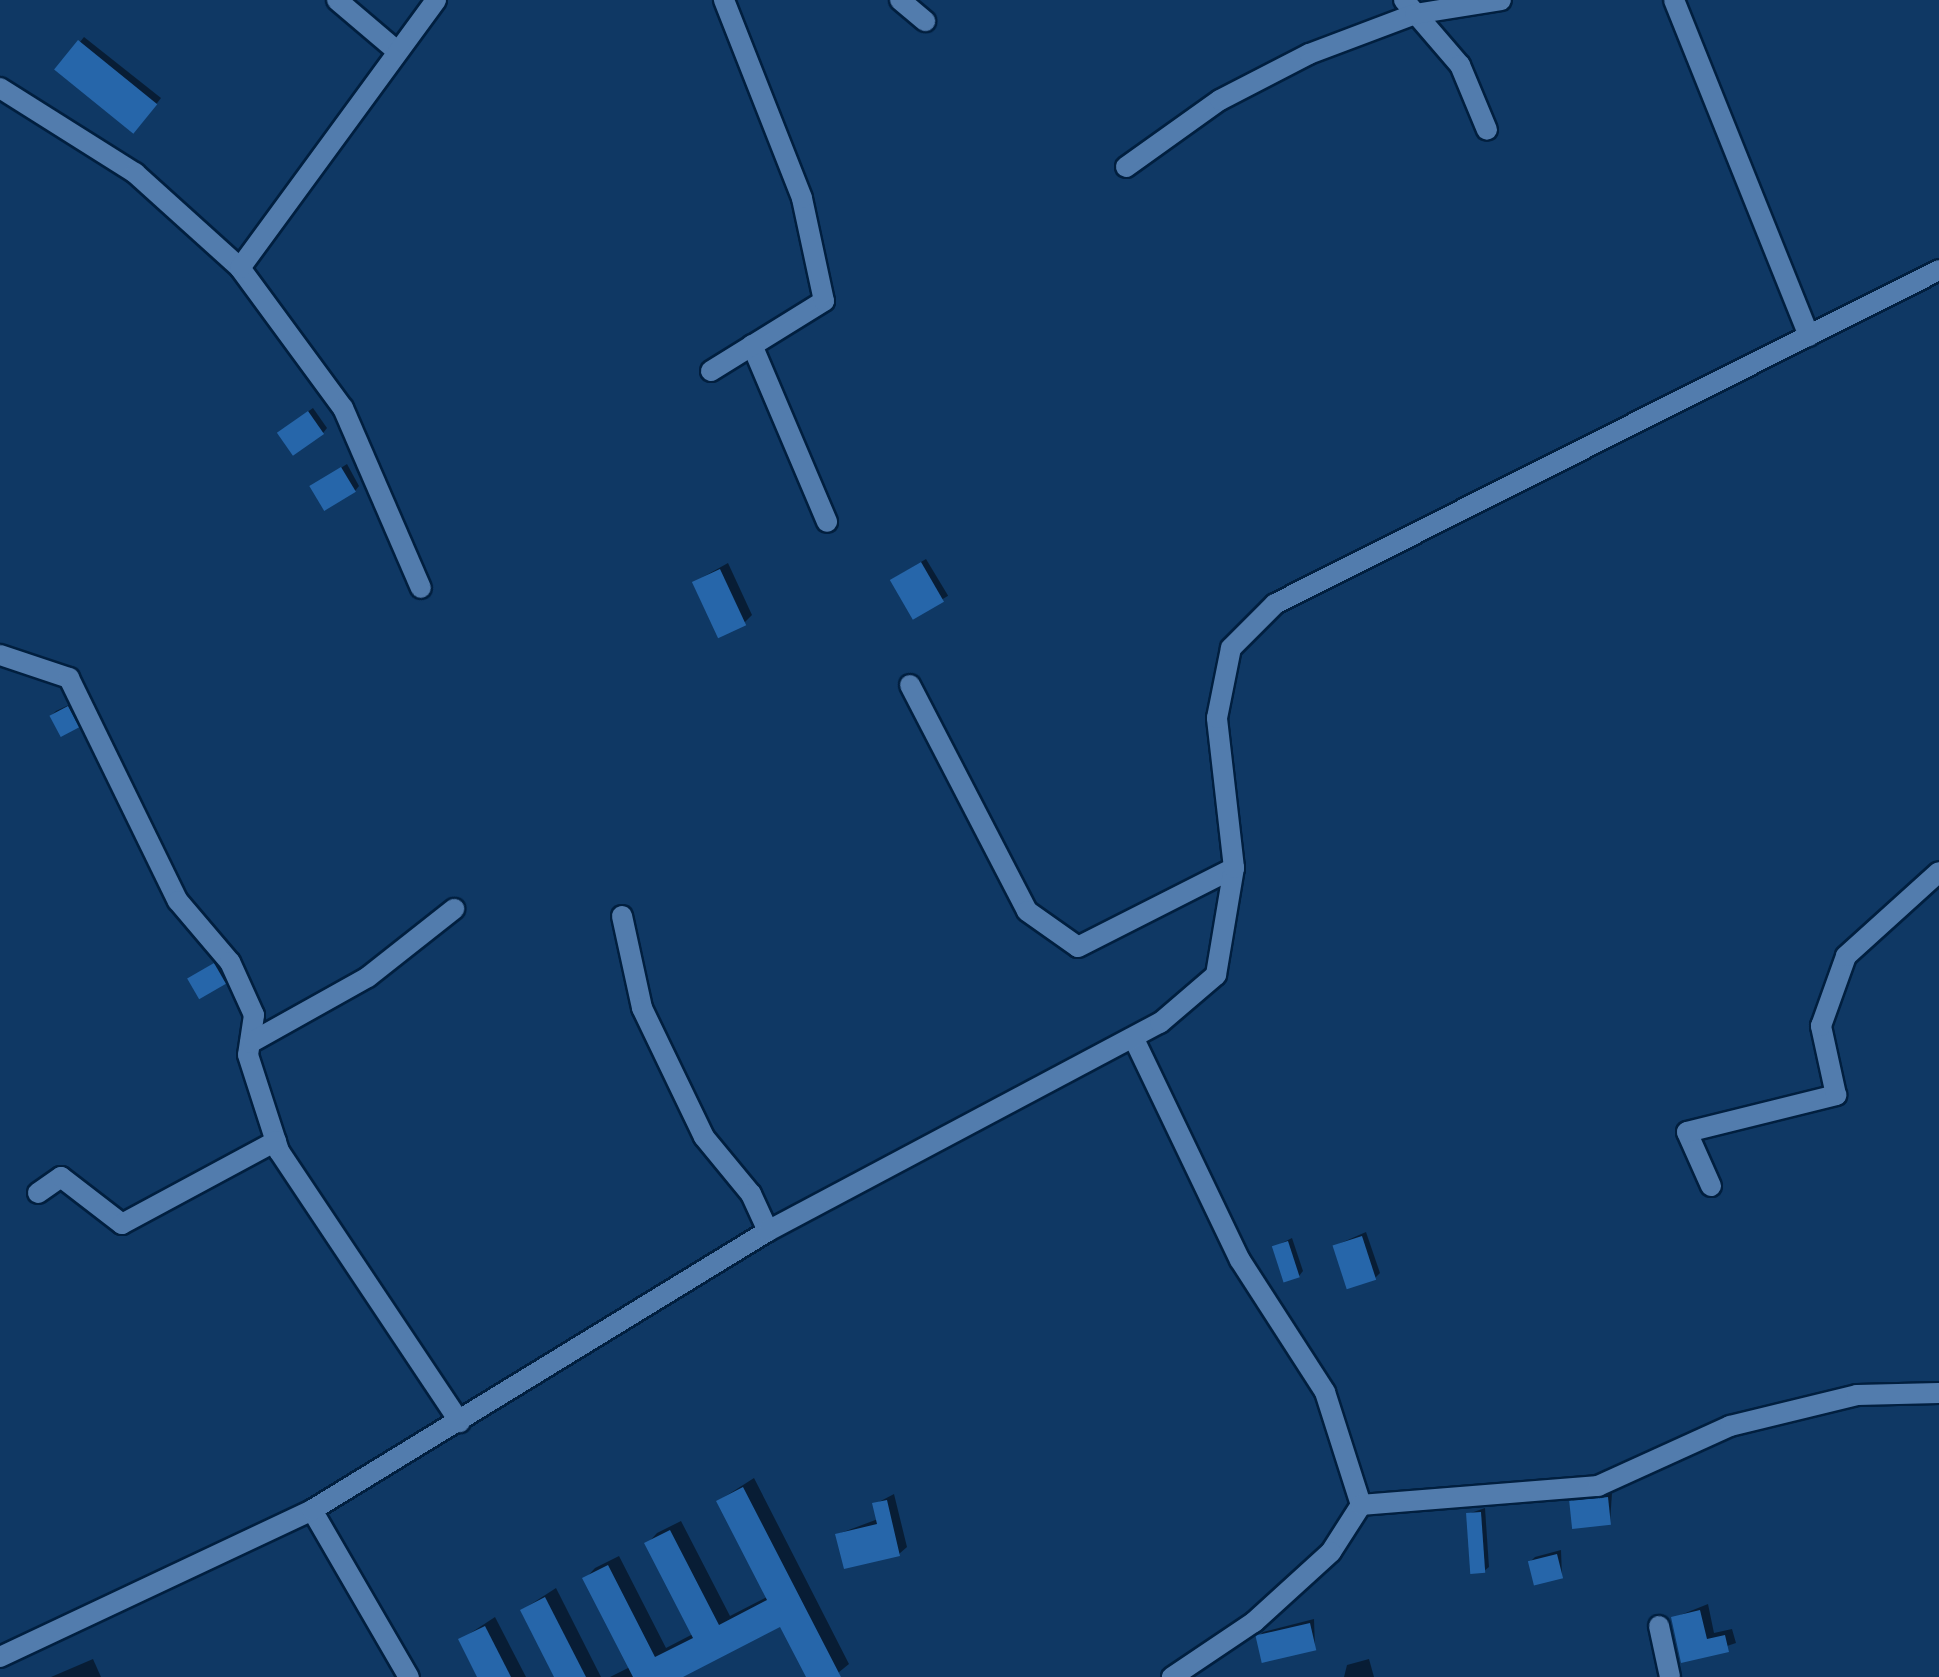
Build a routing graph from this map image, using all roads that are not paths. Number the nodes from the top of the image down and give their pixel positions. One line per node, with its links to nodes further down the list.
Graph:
1 (337, 0): 9 (street)
2 (436, 0): 9 (street)
3 (724, 0): 16 (street)
4 (900, 0): 8 (street)
5 (1501, 0): 7 (street)
6 (1674, 0): 15 (street)
7 (1409, 7): 11 (street); 12 (street)
8 (925, 21)
9 (397, 51): 13 (street)
10 (0, 88): 13 (street)
11 (1487, 130)
12 (1126, 167)
13 (240, 268): 19 (street)
14 (1939, 270): 15 (street)
15 (1809, 336): 22 (street)
16 (752, 345): 17 (street); 18 (street)
17 (711, 371)
18 (827, 522)
19 (421, 588)
20 (0, 655): 27 (street)
21 (910, 685): 22 (street)
22 (1234, 868): 26 (street)
23 (1939, 872): 29 (street)
24 (454, 909): 27 (street)
25 (622, 916): 31 (street)
26 (1134, 1039): 31 (street); 34 (street)
27 (250, 1043): 28 (street)
28 (276, 1141): 30 (street); 33 (street)
29 (1711, 1186)
30 (38, 1193)
31 (768, 1231): 33 (street)
32 (1939, 1393): 34 (street)
33 (460, 1422): 35 (street)
34 (1361, 1505): 39 (street)
35 (312, 1510): 37 (street); 38 (street)
36 (1659, 1626): 40 (street)
37 (0, 1657)
38 (409, 1677)
39 (1172, 1677)
40 (1670, 1677)

